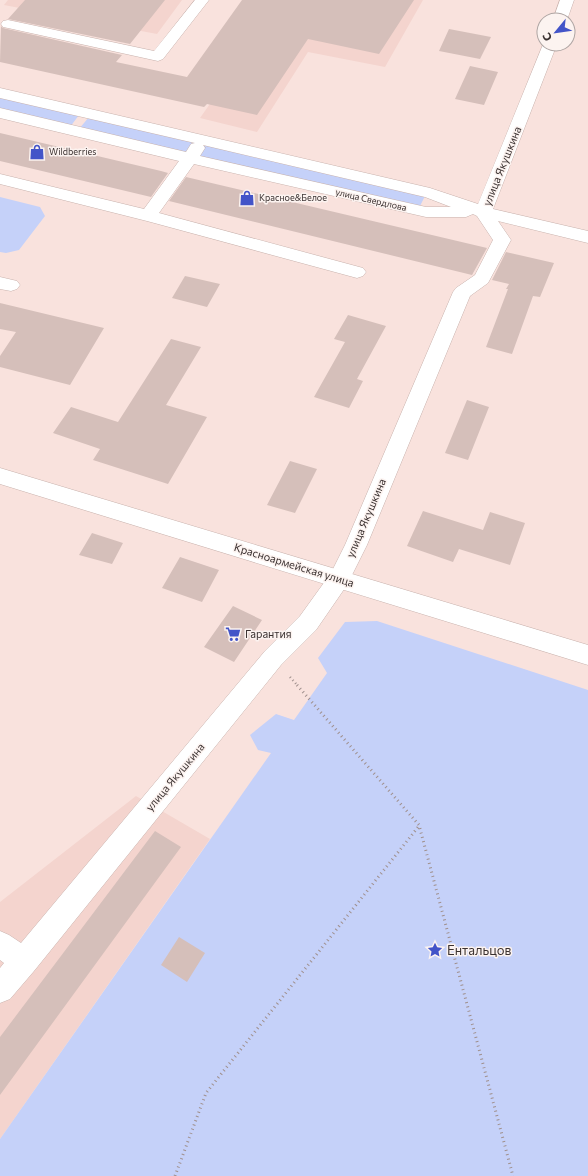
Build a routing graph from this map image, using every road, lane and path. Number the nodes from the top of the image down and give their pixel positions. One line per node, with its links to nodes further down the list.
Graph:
1 (202, 0): 4 (street)
2 (568, 0): 3 (street)
3 (563, 12)
4 (8, 24)
5 (547, 52): 13 (street, улица Якушкина)
6 (0, 93): 8 (street, улица Свердлова)
7 (0, 113): 9 (street, улица Свердлова)
8 (86, 113): 9 (street); 10 (street, улица Свердлова)
9 (72, 131): 11 (street, улица Свердлова)
10 (202, 140): 11 (street); 13 (street, улица Свердлова)
11 (190, 158): 13 (street, улица Свердлова); 14 (street)
12 (0, 179): 14 (street)
13 (483, 212): 15 (street, улица Свердлова); 18 (street, улица Якушкина)
14 (148, 216): 16 (street)
15 (588, 237)
16 (357, 272)
17 (0, 476): 18 (street, Красноармейская улица)
18 (339, 579): 19 (street, Красноармейская улица); 20 (street, улица Якушкина)
19 (588, 655)
20 (273, 658): 21 (path); 23 (street, улица Якушкина)
21 (419, 825): 25 (path); 26 (path)
22 (0, 944): 23 (street)
23 (24, 961): 24 (street, улица Якушкина)
24 (0, 989)
25 (175, 1176)
26 (513, 1176)

